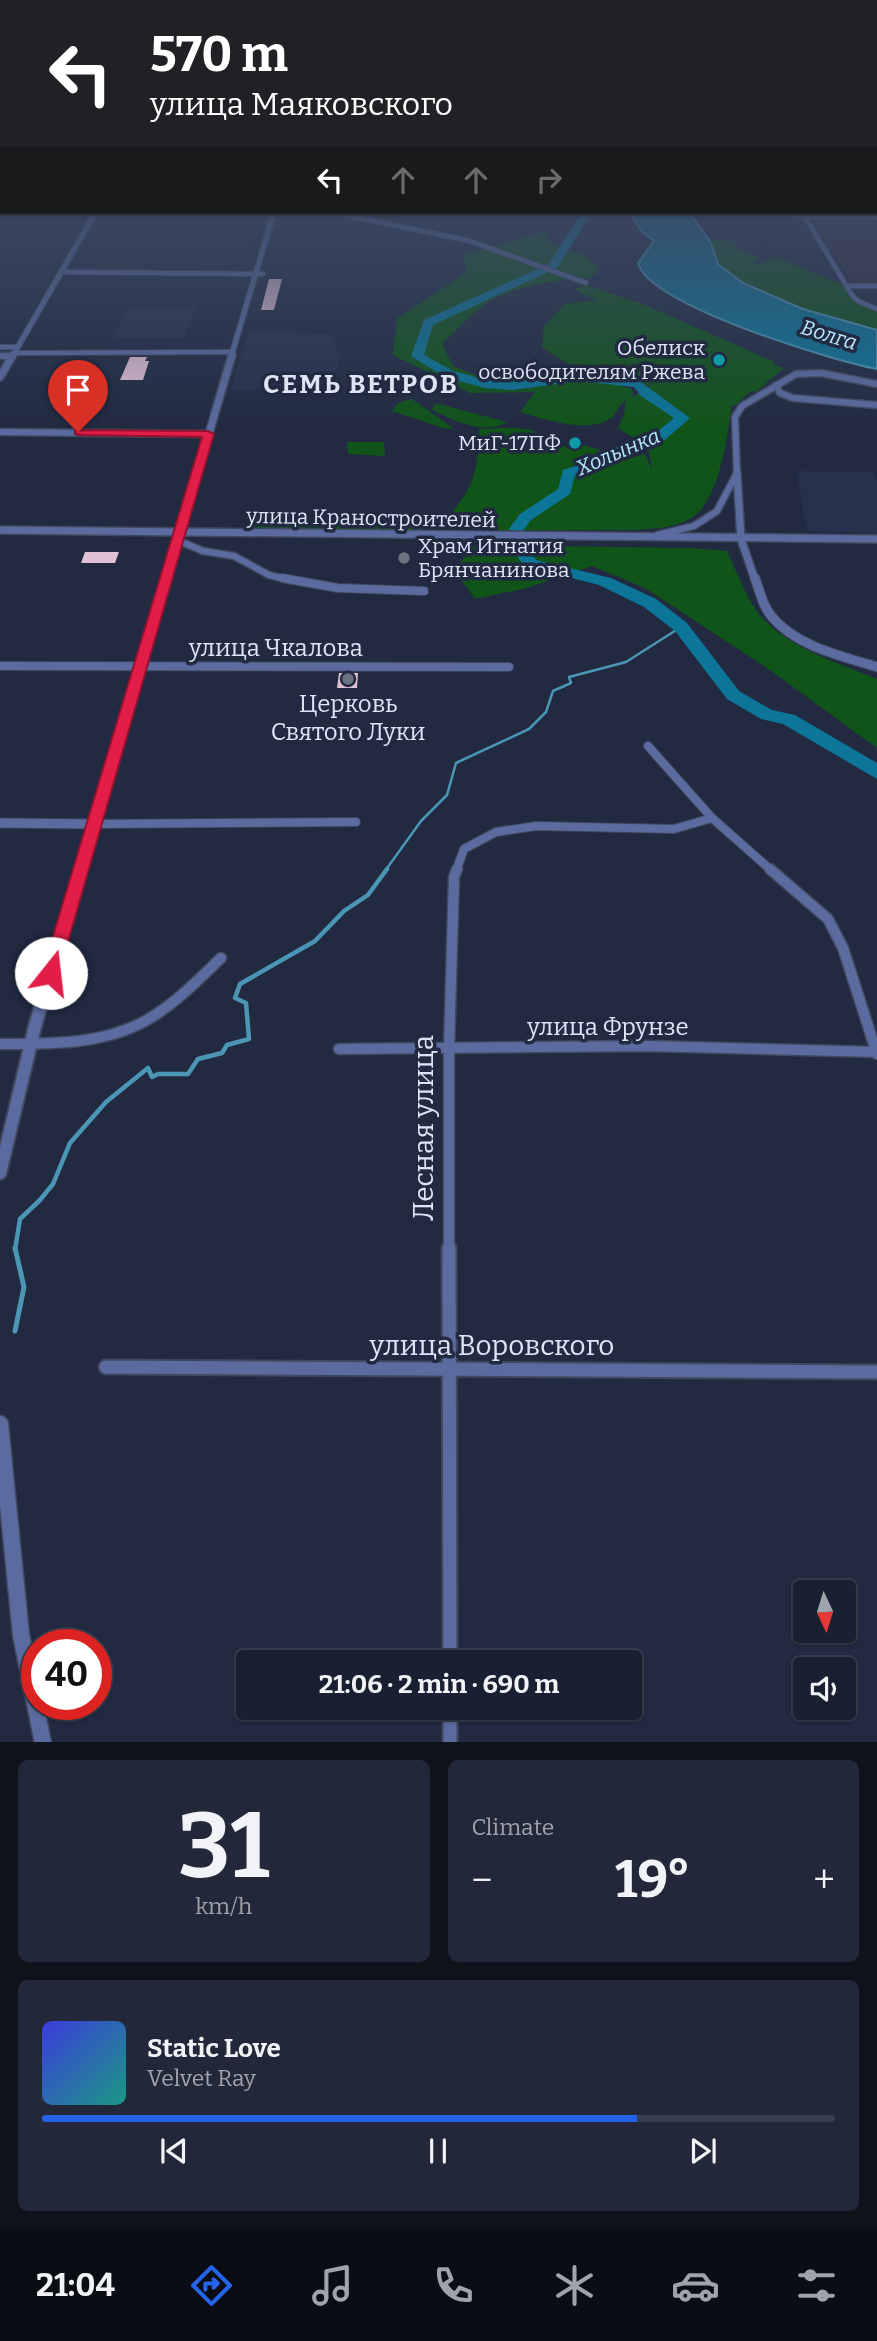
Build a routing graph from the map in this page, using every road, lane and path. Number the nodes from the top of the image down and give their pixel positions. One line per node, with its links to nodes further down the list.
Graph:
1 (64, 266): 5 (street)
2 (261, 266): 6 (street)
3 (537, 266): 7 (street)
4 (835, 266): 8 (street)
5 (61, 272): 6 (street); 12 (street)
6 (259, 274): 13 (street)
7 (586, 283)
8 (847, 286): 9 (street); 10 (street)
9 (877, 286)
10 (877, 309)
11 (0, 347): 12 (street)
12 (14, 352): 13 (street); 14 (street); 15 (street)
13 (232, 352): 20 (street)
14 (0, 356)
15 (0, 377)
16 (877, 384): 17 (street)
17 (776, 385): 18 (street); 21 (street)
18 (877, 405)
19 (0, 432): 20 (street)
20 (208, 434): 23 (street)
21 (737, 473): 24 (street); 25 (street)
22 (0, 530): 23 (street, улица Краностроителей)
23 (178, 536): 24 (street, улица Краностроителей); 27 (street); 31 (street)
24 (626, 538): 25 (street, улица Краностроителей)
25 (741, 539): 26 (street, улица Краностроителей); 30 (street)
26 (877, 539)
27 (424, 591)
28 (0, 666): 31 (street, улица Чкалова)
29 (509, 667): 31 (street, улица Чкалова)
30 (877, 667)
31 (140, 668): 36 (street)
32 (648, 746): 33 (street)
33 (712, 818): 41 (street, Лесная улица); 42 (street)
34 (356, 822): 36 (street)
35 (0, 823): 36 (street)
36 (94, 824): 39 (street)
37 (221, 958): 39 (street)
38 (0, 1044): 39 (street)
39 (31, 1044): 43 (street)
40 (338, 1049): 41 (street, улица Фрунзе)
41 (449, 1049): 42 (street, улица Фрунзе); 45 (street, Лесная улица)
42 (877, 1053)
43 (0, 1173)
44 (106, 1367): 45 (street, улица Воровского)
45 (451, 1370): 46 (street, улица Воровского); 48 (street, Лесная улица)
46 (877, 1373)
47 (0, 1424): 50 (street)
48 (450, 1650)
49 (450, 1720): 51 (street)
50 (43, 1742)
51 (450, 1742)

